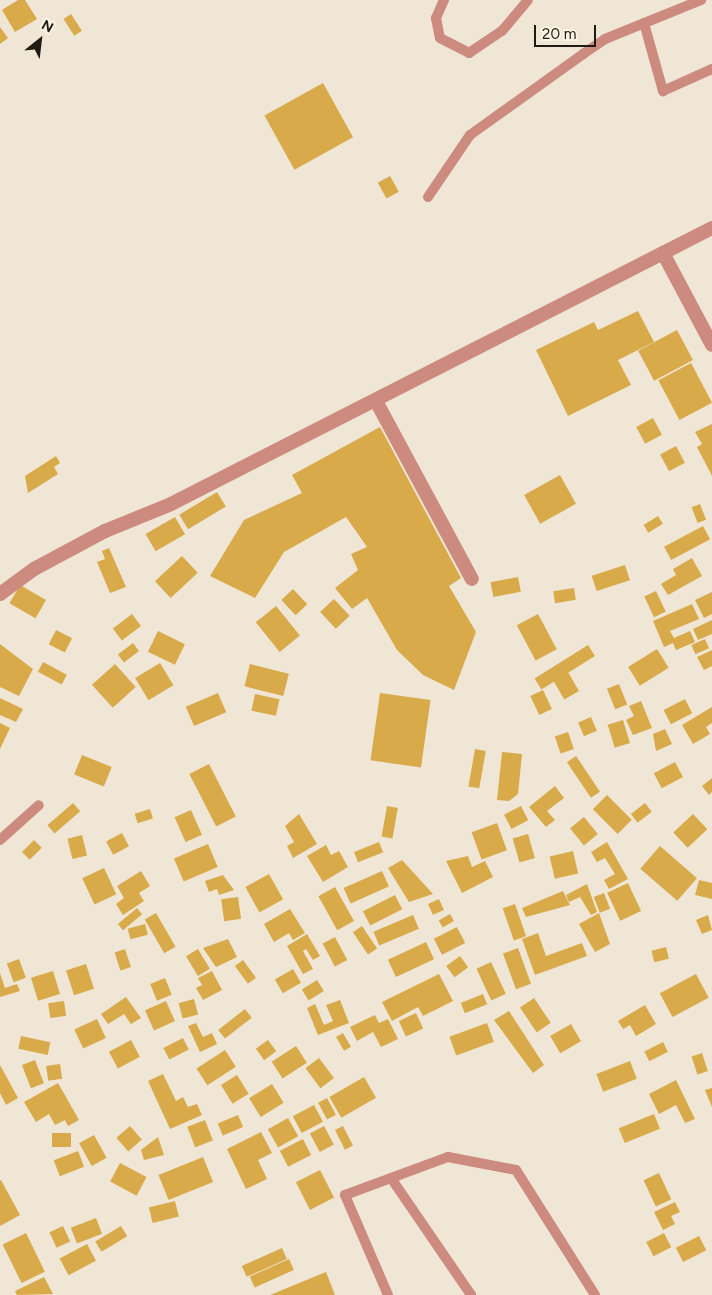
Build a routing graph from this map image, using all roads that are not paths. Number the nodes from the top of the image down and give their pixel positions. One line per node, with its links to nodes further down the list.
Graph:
1 (444, 0): 2 (lane)
2 (528, 0)
3 (702, 0): 4 (lane)
4 (644, 23): 5 (lane); 6 (lane)
5 (712, 69)
6 (428, 198)
7 (712, 228): 8 (street)
8 (663, 253): 9 (street); 10 (street)
9 (712, 345)
10 (376, 401): 11 (street); 12 (street)
11 (472, 579)
12 (0, 594)
13 (39, 805): 14 (lane)
14 (0, 840)
15 (391, 1178): 16 (lane); 17 (lane); 18 (lane)
16 (388, 1295)
17 (470, 1295)
18 (595, 1295)

